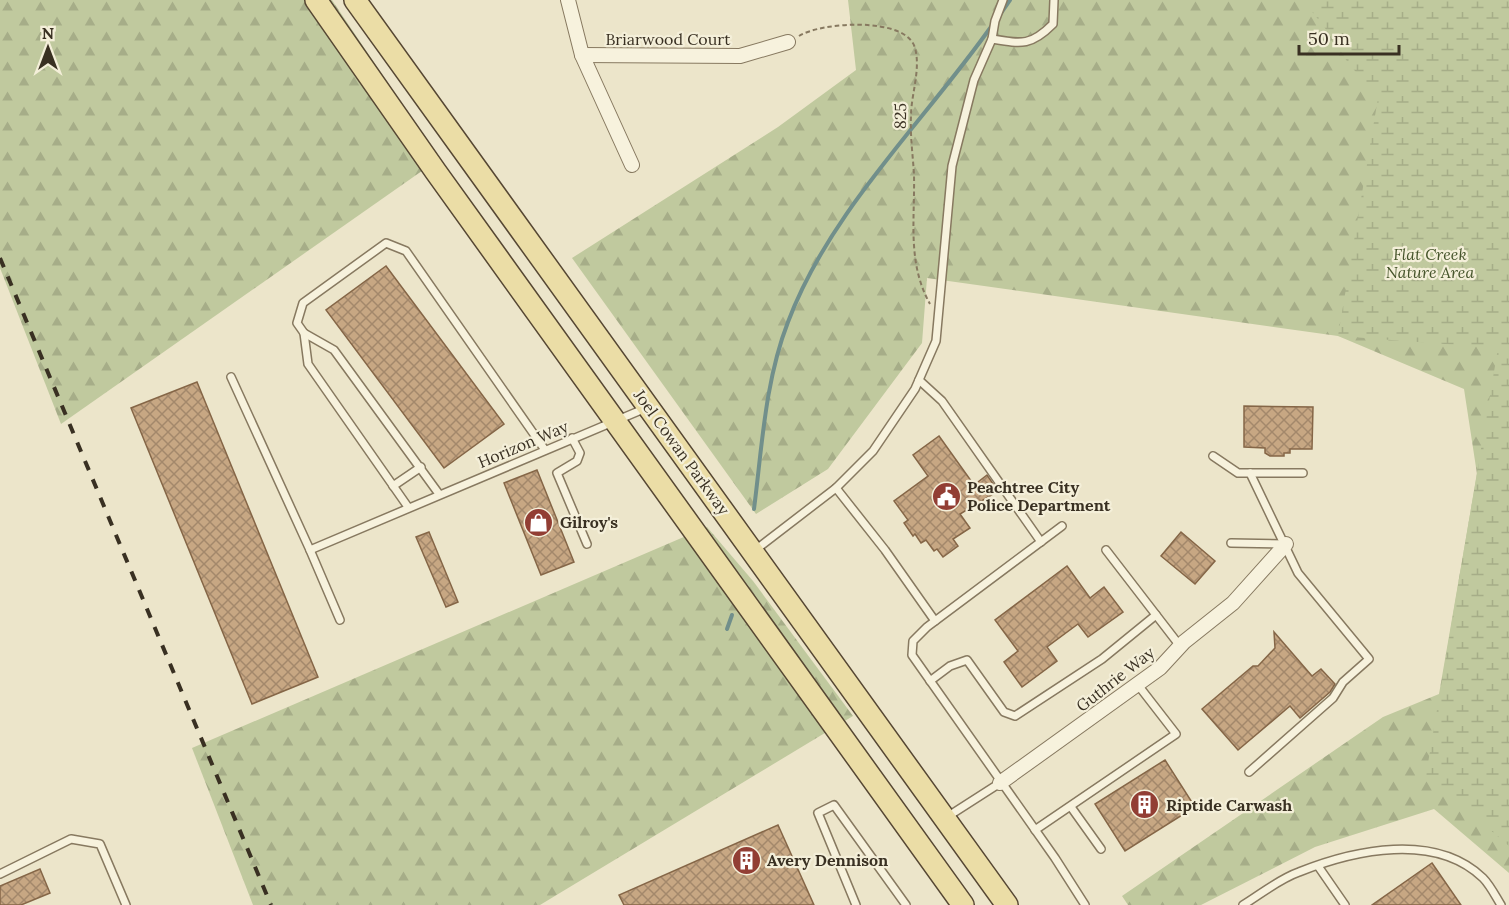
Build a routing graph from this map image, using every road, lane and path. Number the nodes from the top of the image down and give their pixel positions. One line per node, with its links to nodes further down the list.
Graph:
1 (316, 0): 15 (main road, Joel Cowan Parkway)
2 (355, 0): 14 (main road, Joel Cowan Parkway)
3 (568, 0): 8 (street)
4 (1003, 0): 6 (lane)
5 (1054, 0): 6 (lane)
6 (992, 39): 10 (lane)
7 (788, 42): 8 (street, Briarwood Court); 10 (path, 825)
8 (582, 55): 9 (street)
9 (632, 165)
10 (938, 320): 13 (lane)
11 (304, 333): 17 (lane); 19 (lane); 22 (lane)
12 (231, 376): 31 (lane)
13 (919, 380): 23 (lane); 27 (lane)
14 (649, 407): 15 (lane, Horizon Way); 33 (main road, Joel Cowan Parkway)
15 (617, 420): 16 (lane, Horizon Way); 51 (main road, Joel Cowan Parkway)
16 (572, 438): 17 (lane, Horizon Way); 29 (lane)
17 (545, 450): 24 (lane, Horizon Way)
18 (1213, 456): 20 (lane)
19 (421, 467): 22 (lane); 24 (lane)
20 (1250, 473): 21 (lane); 30 (lane)
21 (1303, 473)
22 (393, 486): 25 (lane)
23 (836, 488): 33 (lane); 36 (lane)
24 (439, 494): 25 (lane, Horizon Way)
25 (408, 507): 31 (lane, Horizon Way)
26 (1062, 526): 27 (lane)
27 (1041, 542): 36 (lane)
28 (1231, 543): 30 (lane)
29 (587, 544)
30 (1286, 544): 37 (street, Guthrie Way); 40 (lane)
31 (310, 550): 35 (lane)
32 (1107, 550): 34 (lane)
33 (753, 551): 43 (main road, Joel Cowan Parkway)
34 (1156, 615): 37 (lane); 38 (lane)
35 (340, 620)
36 (935, 621): 38 (lane)
37 (1180, 646): 39 (street, Guthrie Way)
38 (930, 681): 41 (lane)
39 (1138, 686): 41 (street, Guthrie Way); 42 (lane)
40 (1249, 771)
41 (1000, 783): 43 (lane, Guthrie Way); 44 (lane)
42 (1071, 807): 44 (lane); 45 (lane)
43 (945, 818): 52 (main road, Joel Cowan Parkway)
44 (1035, 830): 53 (lane)
45 (1101, 849)
46 (1318, 866): 54 (lane); 55 (lane); 56 (lane)
47 (0, 874): 48 (lane)
48 (126, 905)
49 (856, 905): 50 (lane)
50 (906, 905)
51 (963, 905)
52 (1007, 905)
53 (1085, 905)
54 (1243, 905)
55 (1345, 905)
56 (1501, 905)

